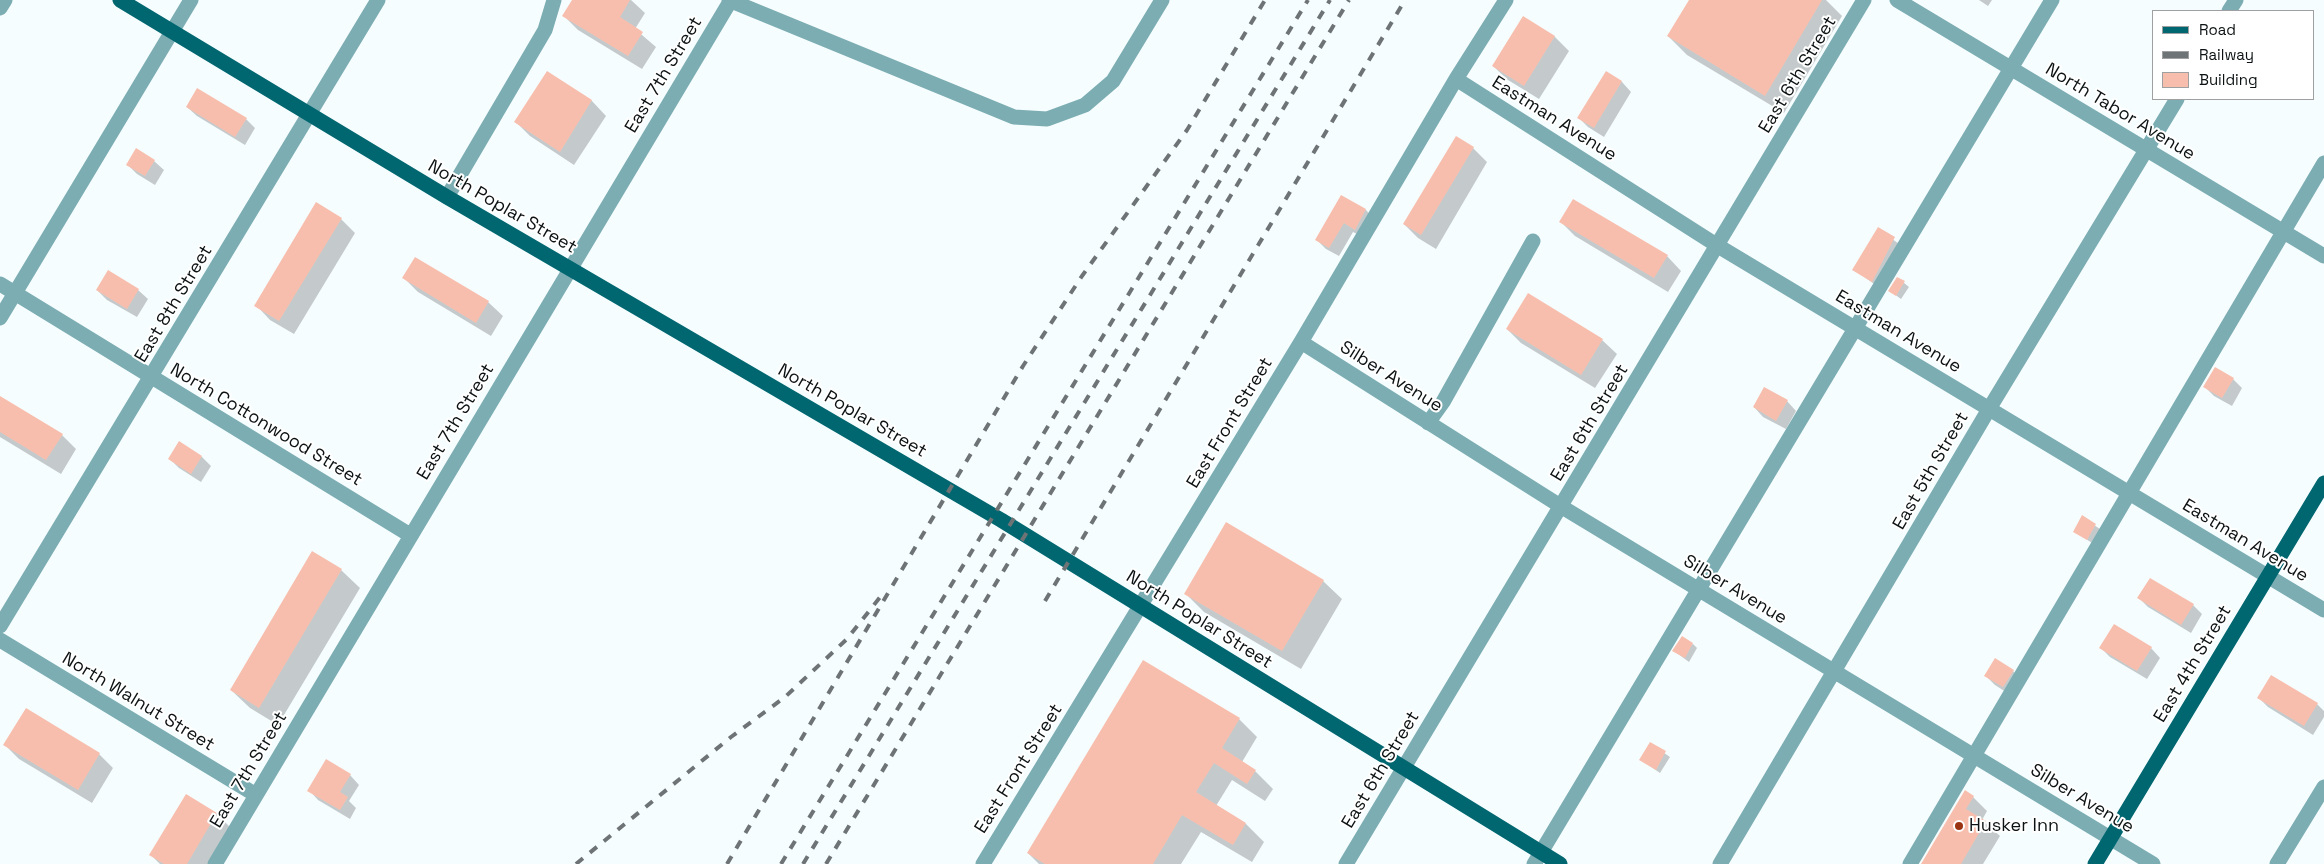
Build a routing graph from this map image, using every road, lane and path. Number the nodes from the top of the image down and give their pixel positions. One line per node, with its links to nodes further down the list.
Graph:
1 (5, 0): 12 (street)
2 (120, 0): 13 (main road, North Poplar Street)
3 (191, 0): 13 (street)
4 (378, 0): 17 (street, East 8th Street)
5 (554, 0): 20 (street)
6 (730, 0): 7 (street); 25 (street, East 7th Street)
7 (1162, 0)
8 (1506, 0): 15 (street, East Front Street)
9 (1864, 0): 23 (street, East 6th Street)
10 (1897, 0): 14 (street, North Tabor Avenue)
11 (2052, 0): 14 (street)
12 (0, 8)
13 (172, 32): 17 (main road, North Poplar Street); 27 (street)
14 (2011, 69): 18 (street, North Tabor Avenue); 29 (street)
15 (1456, 79): 23 (street, Eastman Avenue); 30 (street, East Front Street)
16 (2175, 100): 18 (street, East 5th Street)
17 (309, 114): 20 (main road, North Poplar Street); 31 (street, East 8th Street)
18 (2146, 150): 21 (street, North Tabor Avenue); 32 (street, East 5th Street)
19 (2324, 164): 21 (street)
20 (447, 197): 25 (main road, North Poplar Street)
21 (2283, 232): 24 (street, North Tabor Avenue); 35 (street)
22 (1533, 241): 33 (street)
23 (1718, 246): 29 (street, Eastman Avenue); 36 (street, East 6th Street)
24 (2324, 256)
25 (570, 269): 37 (street, East 7th Street); 45 (main road, North Poplar Street)
26 (0, 284): 27 (street, North Cottonwood Street)
27 (15, 293): 28 (street); 31 (street, North Cottonwood Street)
28 (0, 318)
29 (1856, 328): 32 (street, Eastman Avenue); 39 (street)
30 (1301, 342): 33 (street, Silber Avenue); 51 (street, East Front Street)
31 (152, 377): 37 (street, North Cottonwood Street); 41 (street, East 8th Street)
32 (1989, 409): 35 (street, Eastman Avenue); 43 (street, East 5th Street)
33 (1428, 423): 36 (street, Silber Avenue)
34 (2324, 483): 38 (main road, East 4th Street)
35 (2129, 493): 38 (street, Eastman Avenue); 44 (street)
36 (1562, 507): 39 (street, Silber Avenue); 45 (street, East 6th Street)
37 (410, 535): 47 (street, East 7th Street)
38 (2268, 576): 40 (street, Eastman Avenue); 48 (main road, East 4th Street)
39 (1699, 590): 43 (street, Silber Avenue); 49 (street)
40 (2324, 610)
41 (0, 626)
42 (0, 640): 47 (street, North Walnut Street)
43 (1834, 672): 44 (street, Silber Avenue); 54 (street, East 5th Street)
44 (1974, 756): 48 (street, Silber Avenue); 55 (street)
45 (1404, 768): 49 (main road, North Poplar Street); 52 (street, East 6th Street)
46 (2324, 787): 58 (street)
47 (256, 795): 50 (street, East 7th Street)
48 (2110, 838): 56 (main road, East 4th Street); 57 (street, Silber Avenue)
49 (1537, 858): 53 (main road, North Poplar Street)
50 (215, 864)
51 (983, 864)
52 (1346, 864)
53 (1560, 864)
54 (1720, 864)
55 (1910, 864)
56 (2094, 864)
57 (2153, 864)
58 (2277, 864)

